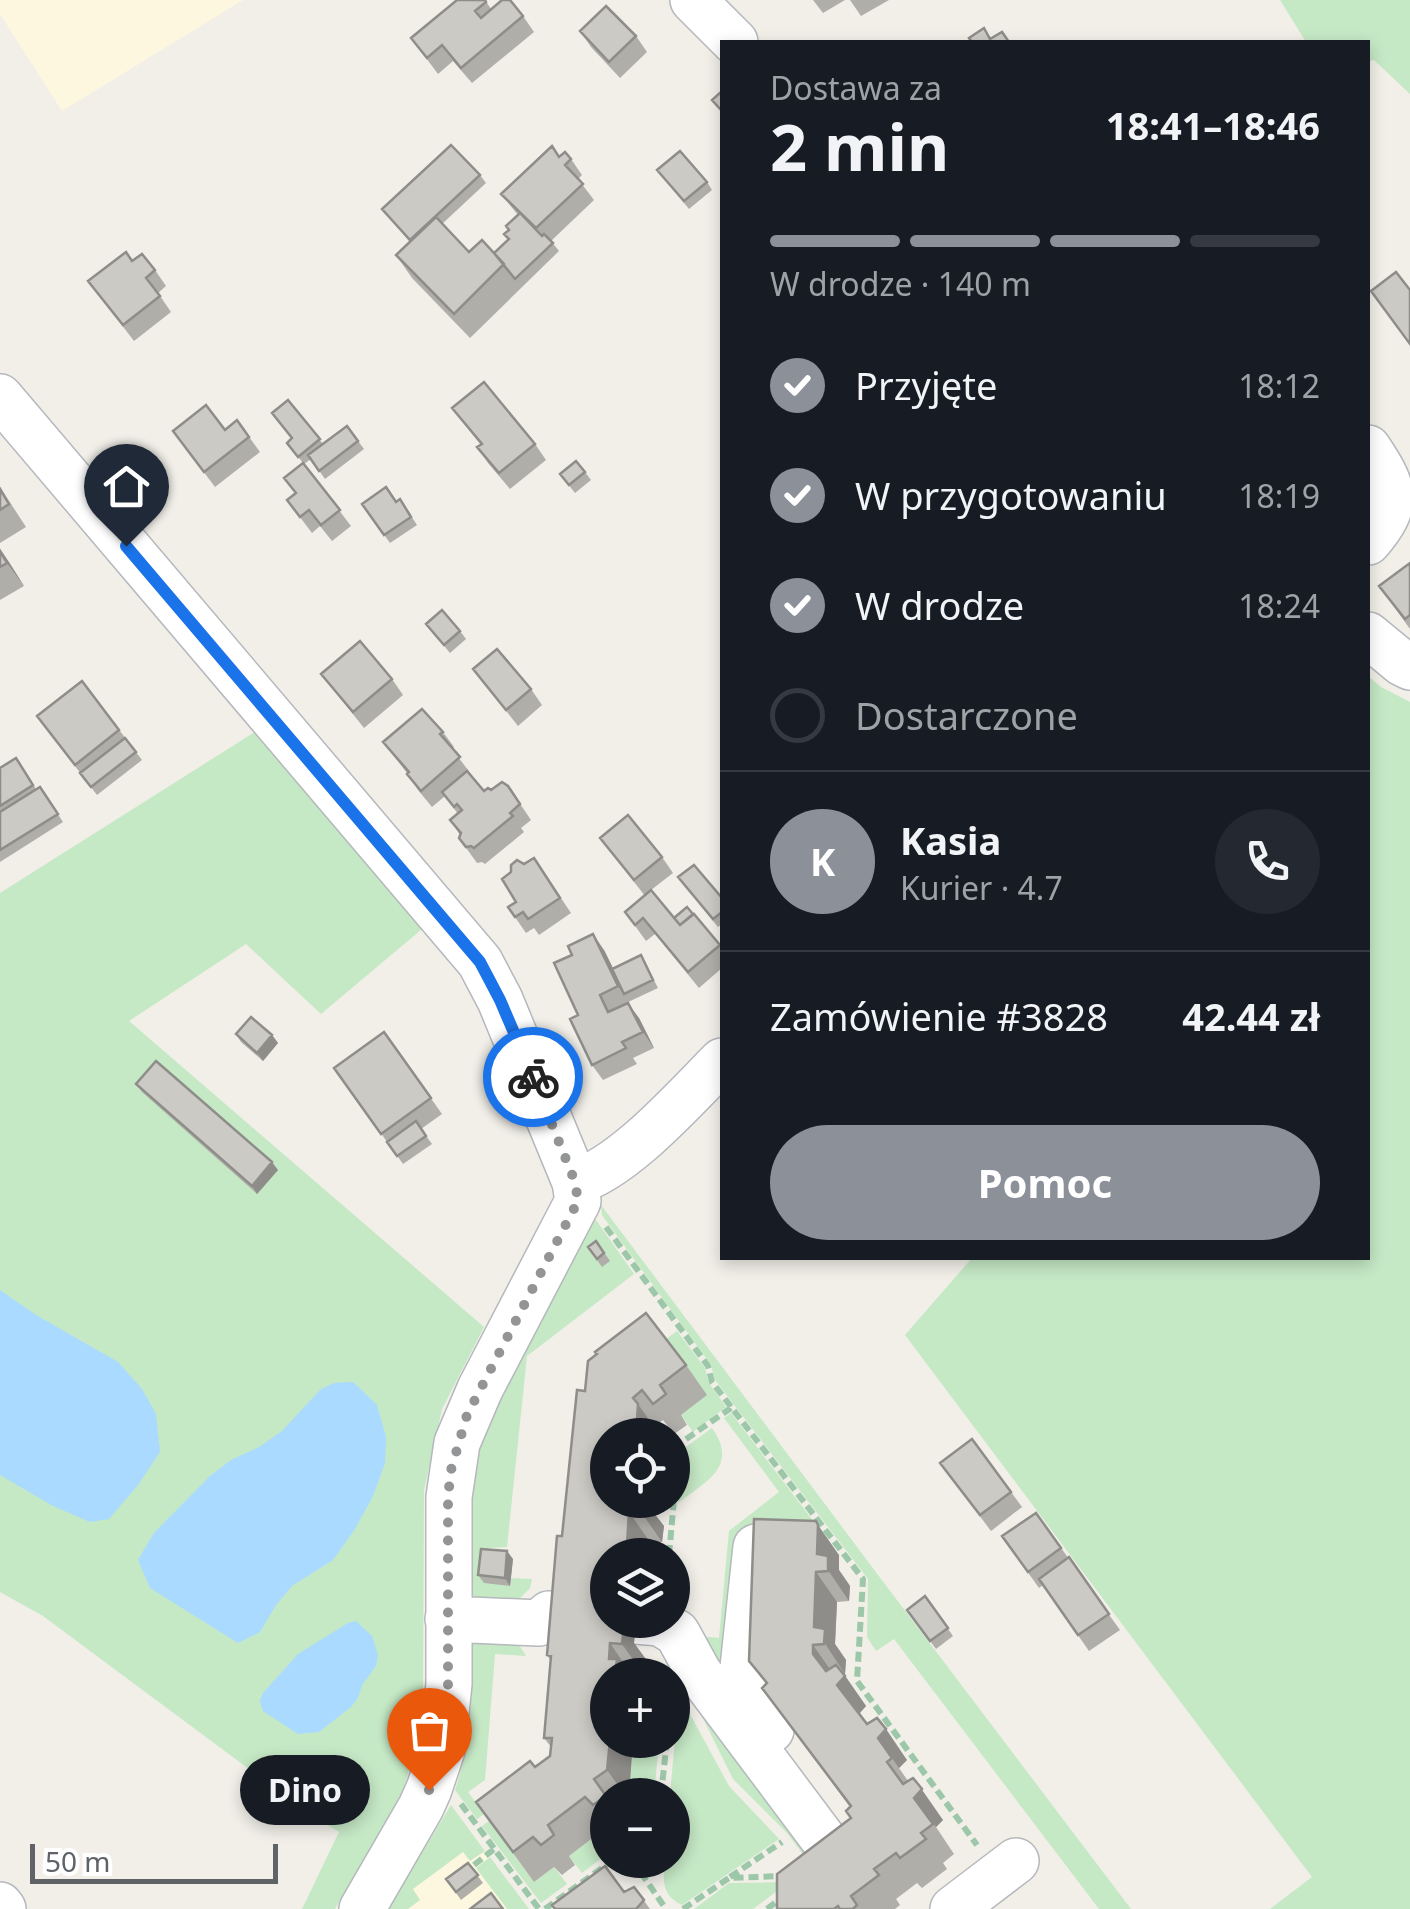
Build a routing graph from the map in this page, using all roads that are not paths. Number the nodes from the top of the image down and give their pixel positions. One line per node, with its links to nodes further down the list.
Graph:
1 (693, 0): 2 (street)
2 (732, 40)
3 (0, 397): 9 (street)
4 (1370, 451): 5 (street)
5 (1370, 540)
6 (1370, 637): 7 (street)
7 (1410, 667)
8 (720, 1063): 9 (street)
9 (582, 1180): 11 (street)
10 (756, 1548): 14 (street)
11 (448, 1619): 12 (street); 17 (street)
12 (562, 1625)
13 (656, 1638): 14 (street)
14 (788, 1791): 16 (street)
15 (997, 1855): 18 (street)
16 (831, 1867)
17 (362, 1909)
18 (953, 1909)

